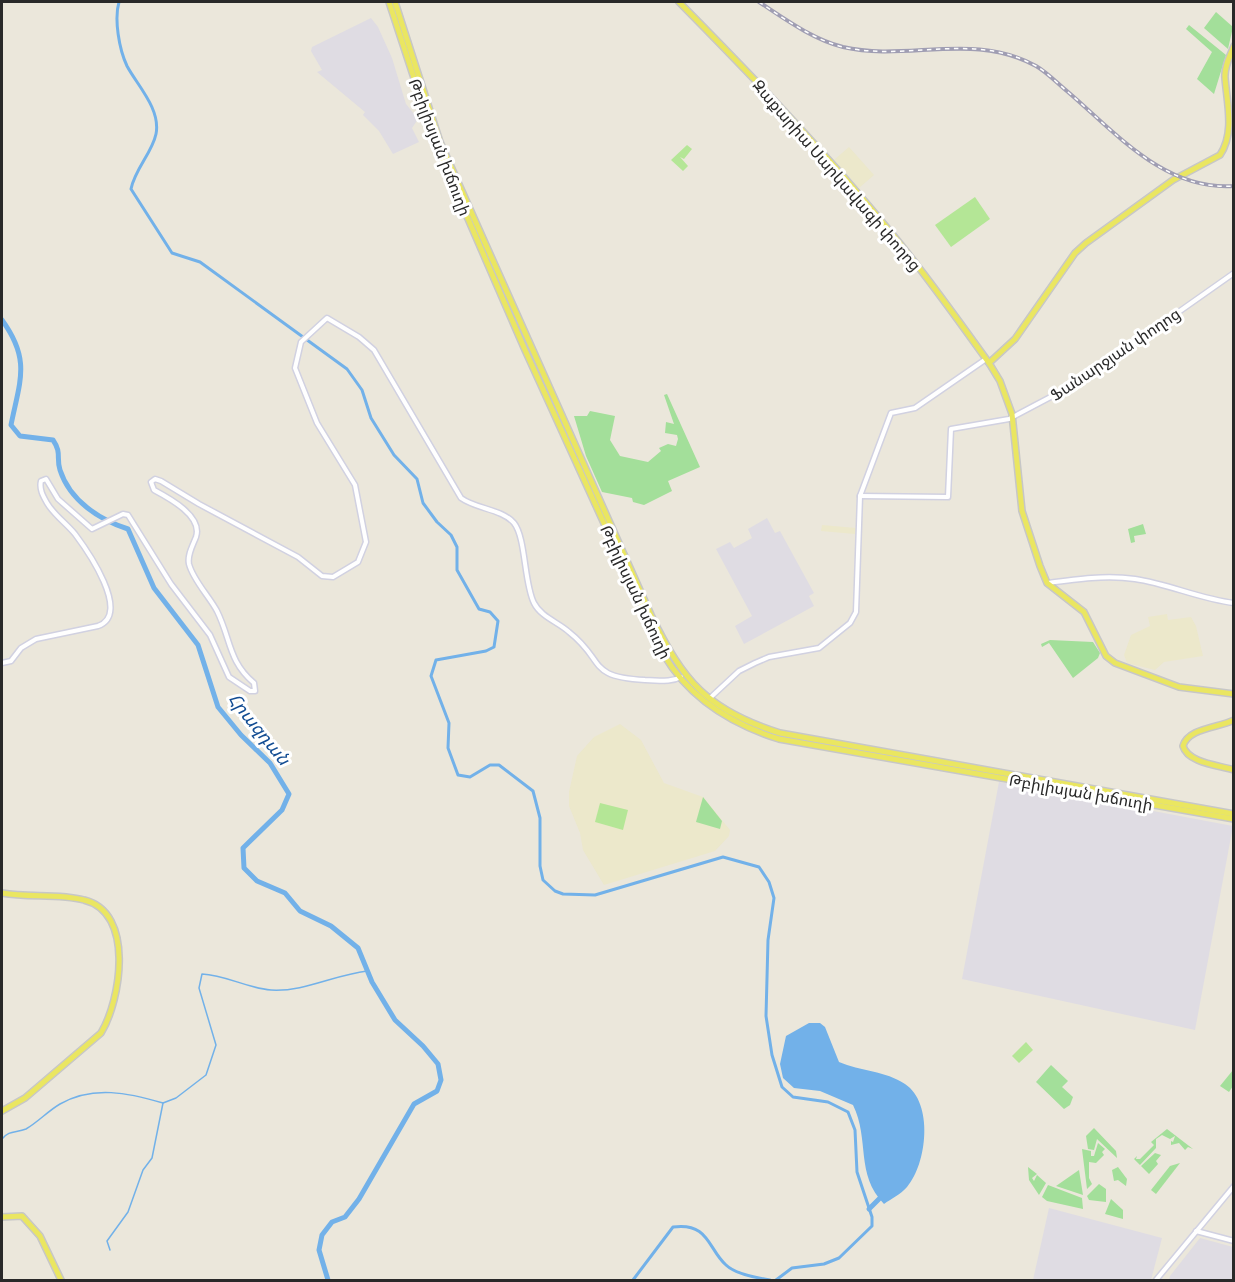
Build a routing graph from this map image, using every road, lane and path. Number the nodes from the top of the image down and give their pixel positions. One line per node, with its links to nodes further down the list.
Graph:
1 (389, 2): 13 (main road, Թբիլիսյան խճուղի)
2 (394, 2): 13 (main road, Թբիլիսյան խճուղի)
3 (679, 2): 7 (main road, Զաքարիա Սարկավագի փողոց)
4 (1233, 46): 5 (main road)
5 (1232, 98): 7 (main road)
6 (1233, 273): 8 (street, Ֆանարջյան փողոց)
7 (988, 361): 8 (main road, Զաքարիա Սարկավագի փողոց); 9 (street)
8 (1013, 418): 9 (street, Ֆանարջյան փողոց); 10 (main road, Զաքարիա Սարկավագի փողոց)
9 (860, 496): 15 (street)
10 (1048, 583): 11 (street); 14 (main road)
11 (1233, 604)
12 (2, 663): 13 (street)
13 (682, 677): 15 (main road, Թբիլիսյան խճուղի); 17 (main road, Թբիլիսյան խճուղի)
14 (1233, 694)
15 (710, 698): 17 (main road, Թբիլիսյան խճուղի)
16 (1233, 720): 18 (main road)
17 (933, 764): 19 (main road, Թբիլիսյան խճուղի)
18 (1233, 770)
19 (997, 775): 20 (main road, Թբիլիսյան խճուղի); 21 (main road, Թբիլիսյան խճուղի)
20 (1233, 814)
21 (1233, 819)
22 (2, 893): 23 (main road)
23 (2, 1111)
24 (1233, 1187): 26 (street)
25 (2, 1217): 28 (main road)
26 (1197, 1231): 27 (street); 29 (street)
27 (1233, 1240)
28 (61, 1281)
29 (1157, 1281)

